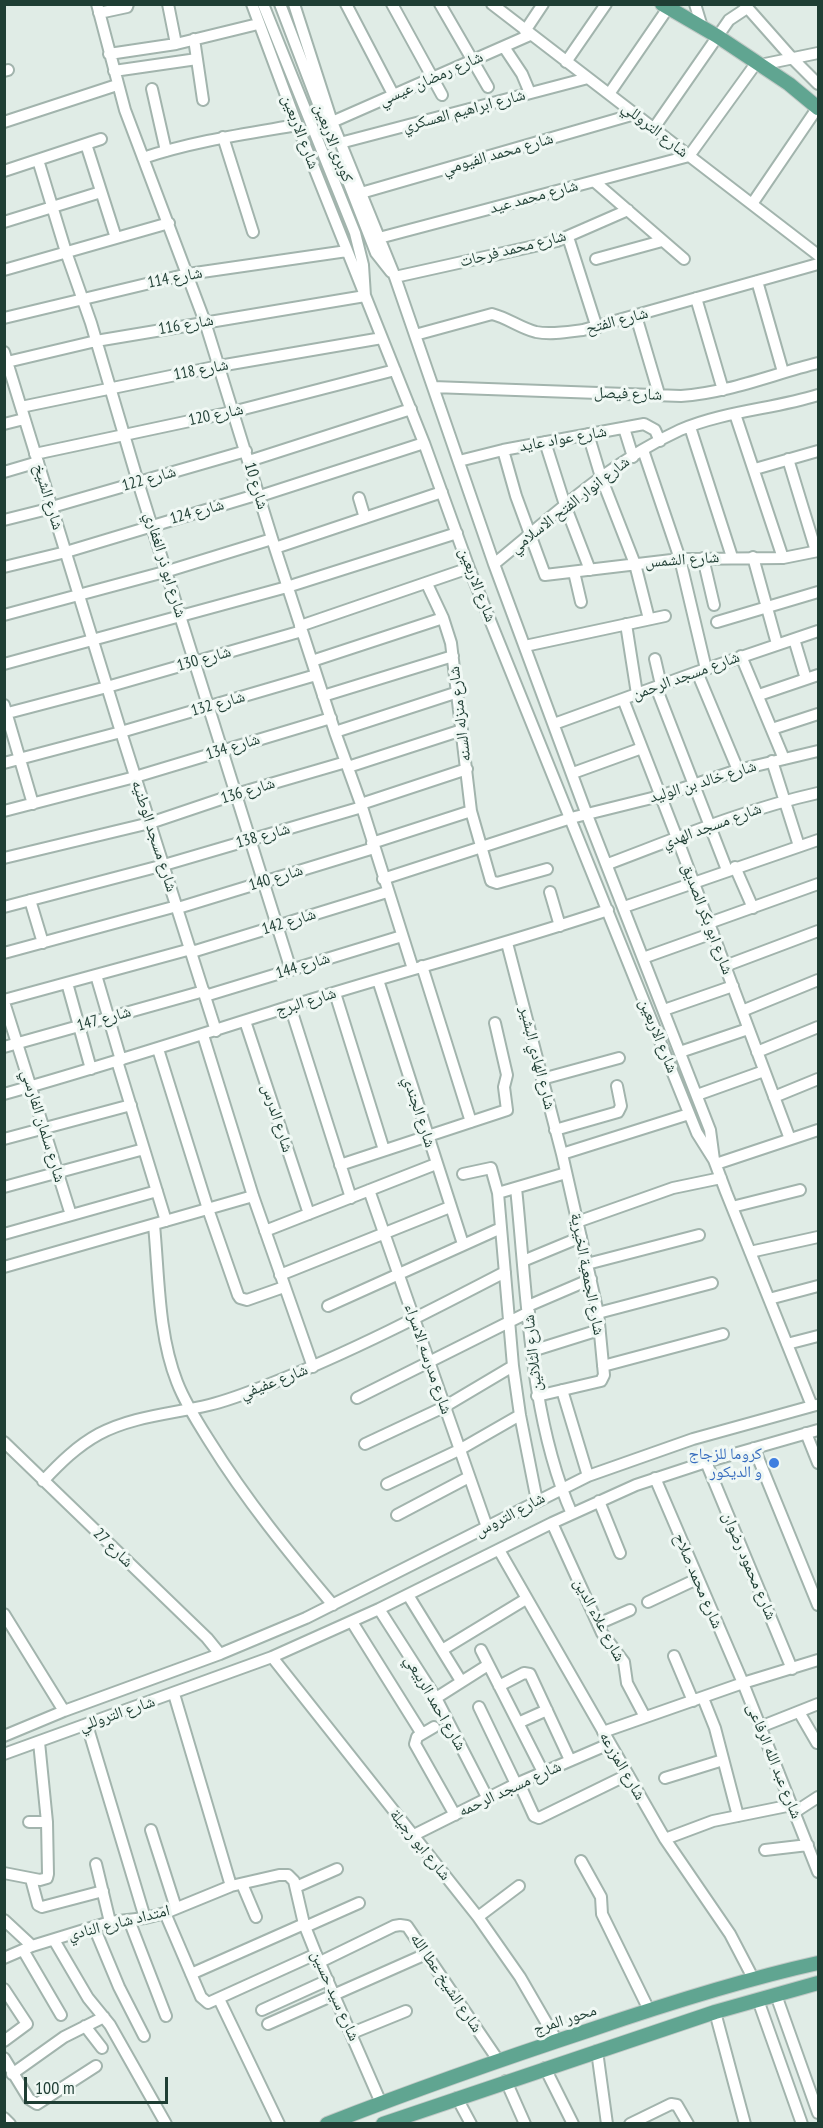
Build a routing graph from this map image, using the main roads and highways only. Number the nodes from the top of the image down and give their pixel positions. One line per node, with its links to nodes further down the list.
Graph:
1 (665, 6): 2 (main road)
2 (818, 107)
3 (819, 1963): 5 (main road, محور المرج)
4 (819, 1983): 6 (main road)
5 (327, 2124)
6 (383, 2124)

